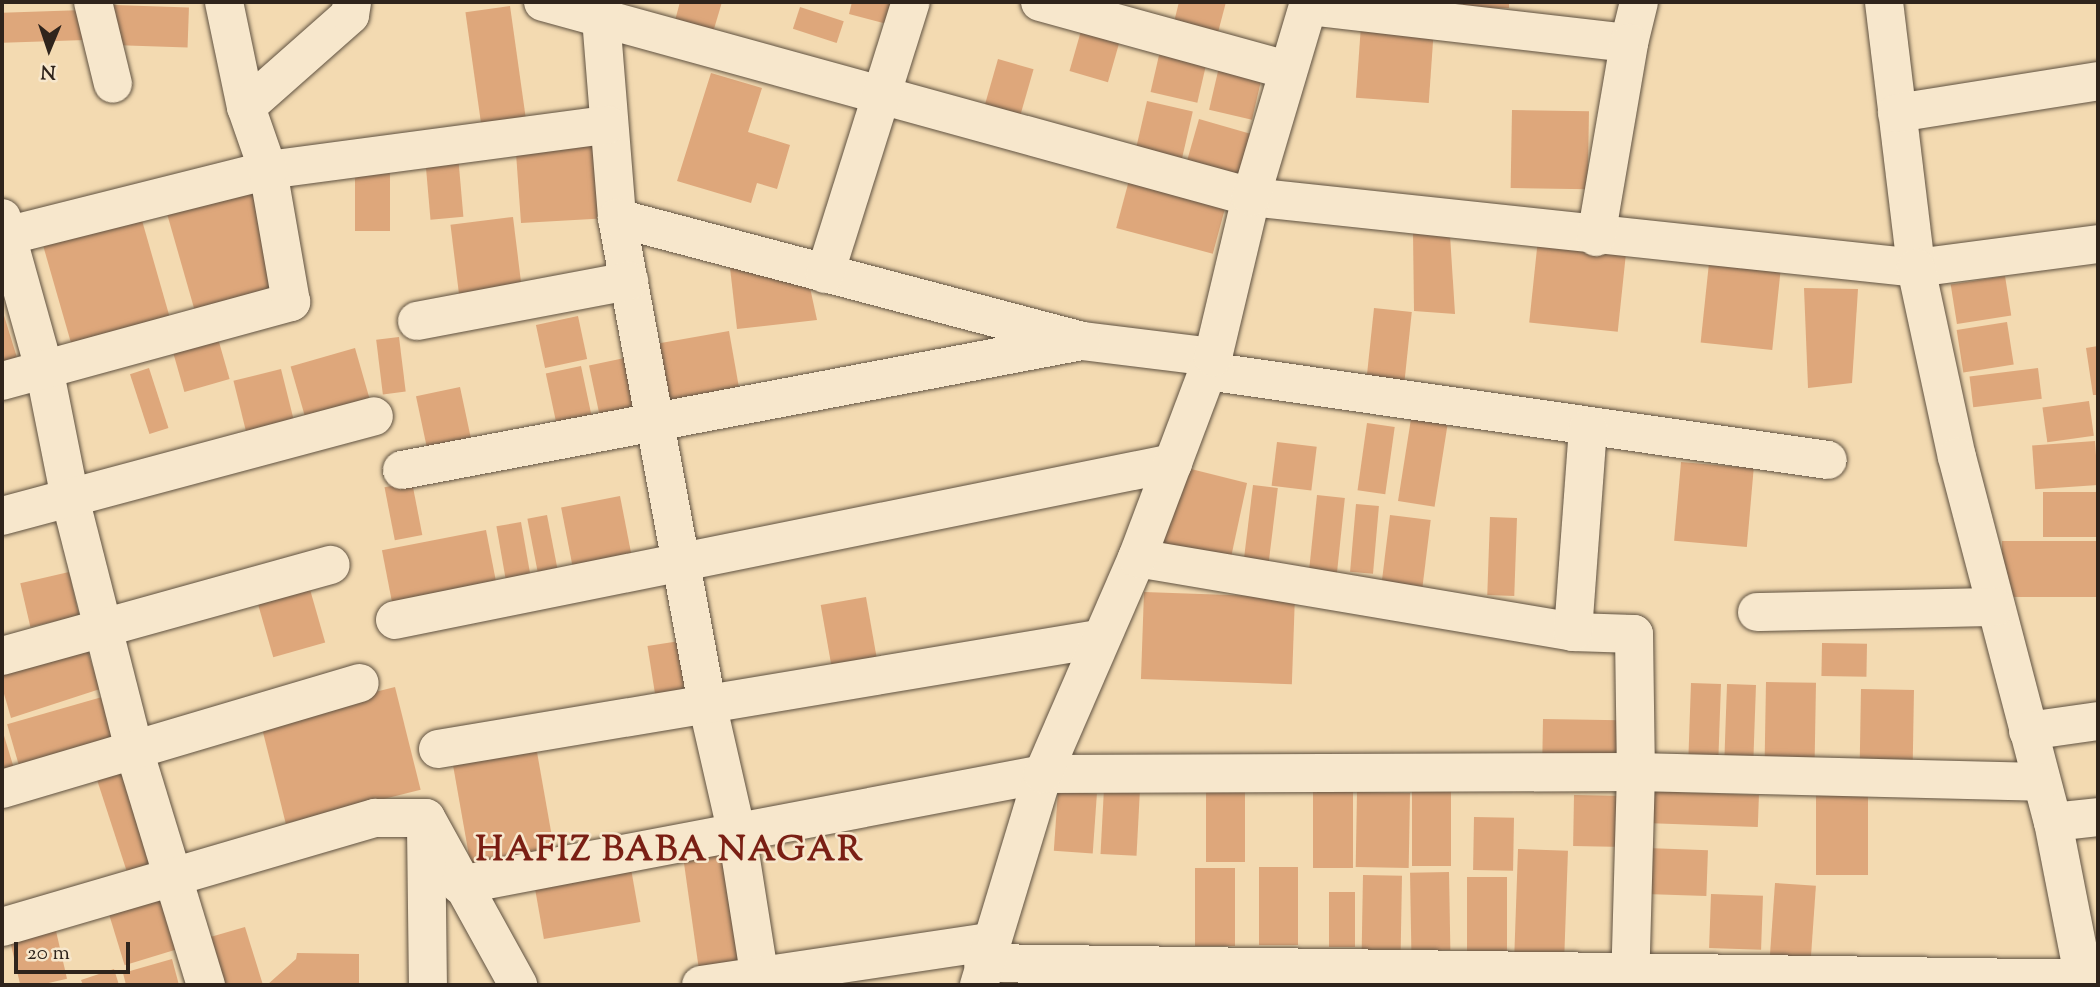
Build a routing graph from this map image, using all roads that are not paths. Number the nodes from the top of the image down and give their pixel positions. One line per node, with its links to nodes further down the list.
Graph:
1 (93, 2): 14 (street)
2 (224, 2): 16 (street)
3 (352, 2): 16 (street)
4 (543, 2): 10 (street)
5 (911, 2): 15 (street)
6 (1041, 2): 12 (street)
7 (1639, 2): 11 (street)
8 (1884, 2): 17 (street)
9 (1308, 4): 11 (street); 12 (street)
10 (601, 18): 15 (street); 18 (street)
11 (1629, 43): 23 (street)
12 (1287, 70): 20 (street)
13 (2098, 81): 17 (street)
14 (113, 85)
15 (882, 97): 20 (street); 26 (street)
16 (246, 107): 19 (street)
17 (1897, 113): 25 (street)
18 (607, 125): 19 (street); 21 (street)
19 (268, 170): 22 (street); 31 (street)
20 (1251, 197): 23 (street); 30 (street)
21 (617, 218): 26 (street); 27 (street)
22 (3, 230): 31 (street)
23 (1596, 237): 25 (street)
24 (2098, 244): 25 (street)
25 (1916, 268): 44 (street)
26 (825, 274): 29 (street)
27 (629, 281): 28 (street); 34 (street)
28 (417, 321)
29 (1082, 341): 30 (street); 34 (street)
30 (1210, 364): 35 (street); 37 (street)
31 (44, 368): 32 (street); 39 (street)
32 (2, 381)
33 (374, 416): 39 (street)
34 (656, 421): 38 (street); 42 (street)
35 (1588, 429): 36 (street); 48 (street)
36 (1828, 460)
37 (1173, 464): 41 (street); 42 (street)
38 (402, 470)
39 (70, 498): 40 (street); 47 (street)
40 (2, 516)
41 (1137, 558): 48 (street); 49 (street)
42 (682, 562): 46 (street); 52 (street)
43 (331, 565): 47 (street)
44 (1995, 607): 45 (street); 54 (street)
45 (1757, 612)
46 (395, 620)
47 (102, 627): 50 (street); 56 (street)
48 (1573, 632): 57 (street)
49 (1098, 639): 52 (street); 58 (street)
50 (2, 656)
51 (360, 683): 56 (street)
52 (707, 703): 55 (street); 64 (street)
53 (2098, 721): 54 (street)
54 (2028, 731): 59 (street)
55 (438, 748)
56 (134, 750): 60 (street); 65 (street)
57 (1636, 772): 58 (street); 59 (street); 69 (street)
58 (1043, 774): 64 (street); 68 (street)
59 (2040, 782): 63 (street)
60 (2, 789)
61 (2098, 817): 63 (street)
62 (426, 818): 65 (street); 66 (street); 73 (street)
63 (2053, 822): 71 (street)
64 (737, 834): 66 (street); 70 (street)
65 (171, 878): 67 (street); 72 (street)
66 (460, 885): 74 (street)
67 (2, 927)
68 (984, 963): 69 (street); 70 (street)
69 (1630, 979): 71 (street)
70 (760, 981): 75 (street)
71 (2089, 982)
72 (206, 985)
73 (428, 985)
74 (518, 985)
75 (701, 985)

